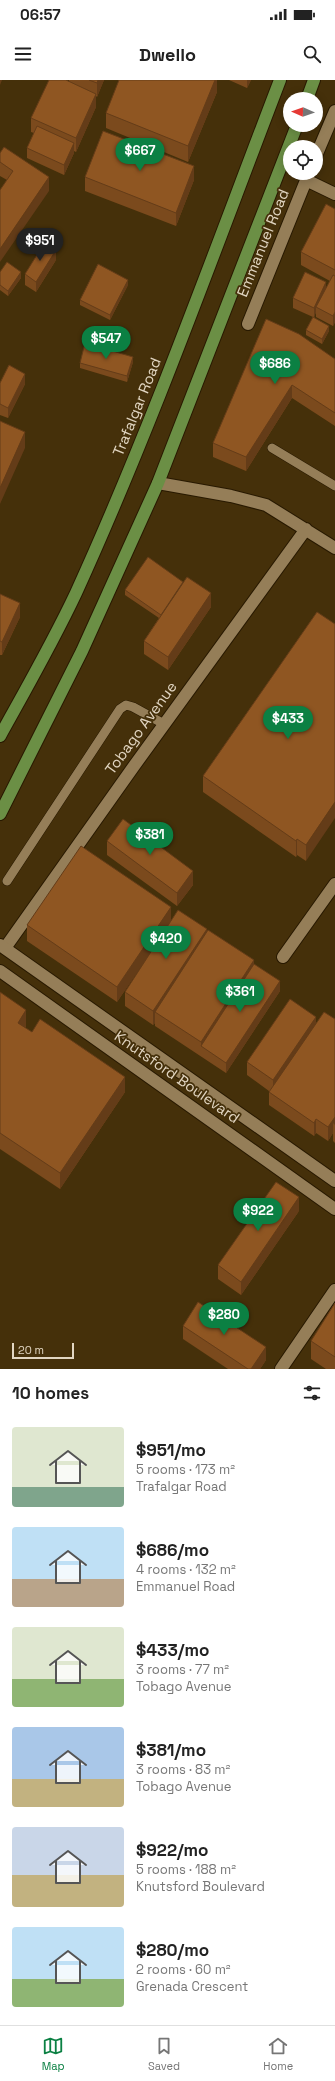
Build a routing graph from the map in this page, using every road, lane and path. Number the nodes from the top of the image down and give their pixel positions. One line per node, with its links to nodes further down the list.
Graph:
1 (280, 80): 17 (main road, Trafalgar Road)
2 (314, 80): 3 (main road)
3 (310, 92)
4 (335, 111): 6 (street)
5 (294, 132): 12 (main road)
6 (323, 140)
7 (305, 180): 10 (street, Emmanuel Road)
8 (313, 180): 9 (street)
9 (335, 194)
10 (248, 324)
11 (272, 448): 13 (lane)
12 (158, 483): 14 (street); 18 (main road)
13 (335, 486)
14 (306, 529): 15 (street); 16 (street, Tobago Avenue)
15 (335, 548)
16 (164, 724): 19 (lane); 21 (street, Tobago Avenue)
17 (0, 736)
18 (0, 814)
19 (7, 881)
20 (335, 884): 22 (street)
21 (2, 947): 24 (street, Knutsford Boulevard)
22 (284, 957)
23 (0, 970): 25 (street, Knutsford Boulevard)
24 (335, 1181)
25 (335, 1209)
26 (335, 1290): 27 (street)
27 (281, 1369)

